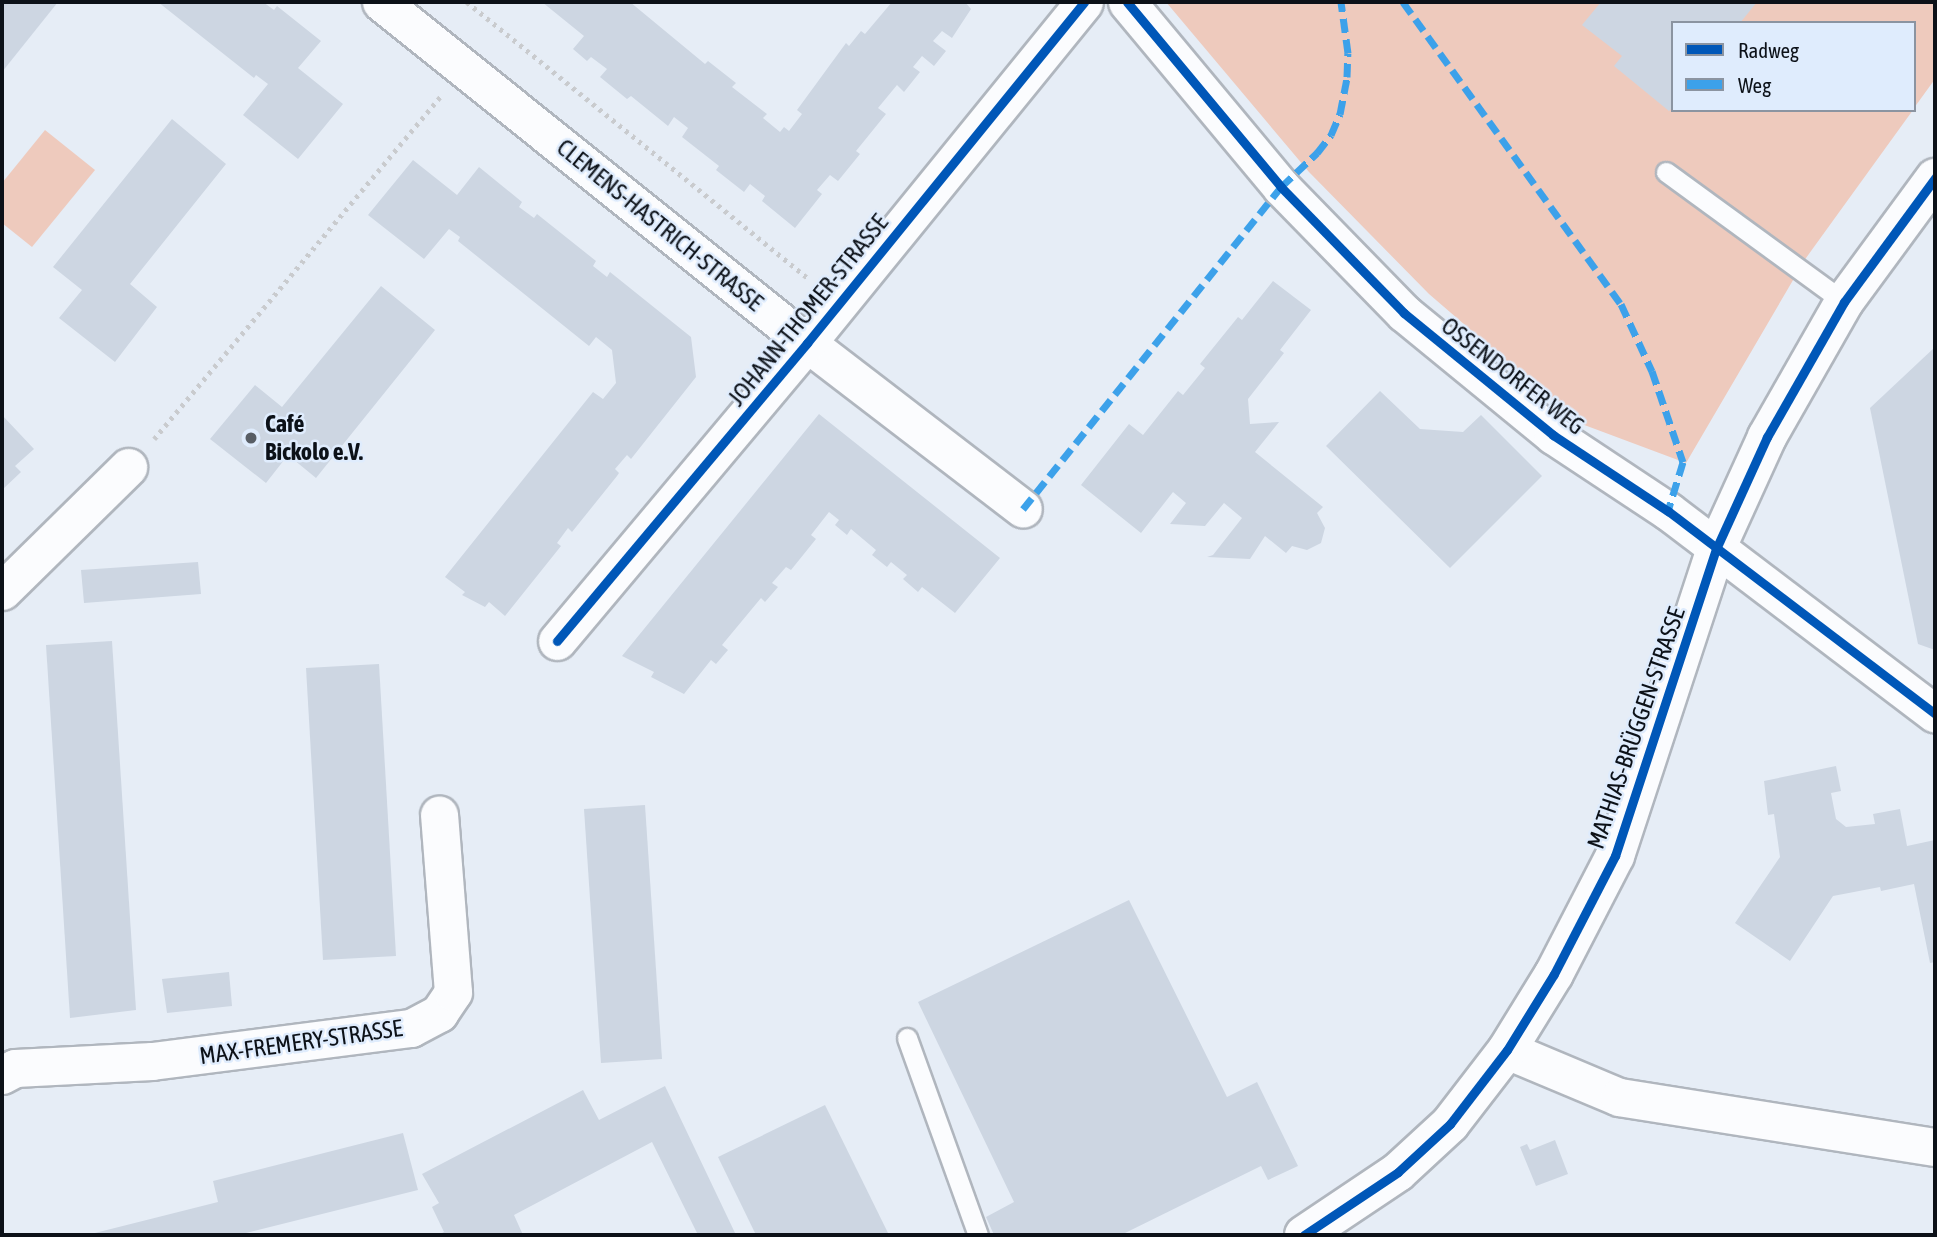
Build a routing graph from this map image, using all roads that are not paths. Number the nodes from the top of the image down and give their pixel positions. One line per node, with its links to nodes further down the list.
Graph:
1 (381, 2): 7 (street, CLEMENS-HASTRICH-STRASSE)
2 (1084, 2): 7 (street, JOHANN-THOMER-STRASSE)
3 (1127, 2): 10 (street, OSSENDORFER WEG)
4 (1666, 172): 6 (lane)
5 (1935, 178): 6 (street, MATHIAS-BRÜGGEN-STRASSE)
6 (1844, 302): 10 (street, MATHIAS-BRÜGGEN-STRASSE)
7 (807, 343): 9 (street, CLEMENS-HASTRICH-STRASSE); 12 (street, JOHANN-THOMER-STRASSE)
8 (128, 467): 11 (street)
9 (1023, 509)
10 (1717, 549): 13 (street, OSSENDORFER WEG); 16 (street, MATHIAS-BRÜGGEN-STRASSE)
11 (2, 591)
12 (557, 640)
13 (1935, 714)
14 (439, 815): 17 (street, MAX-FREMERY-STRASSE)
15 (907, 1038): 19 (lane)
16 (1507, 1050): 18 (street); 20 (street, MATHIAS-BRÜGGEN-STRASSE)
17 (2, 1074)
18 (1935, 1147)
19 (978, 1235)
20 (1304, 1235)

